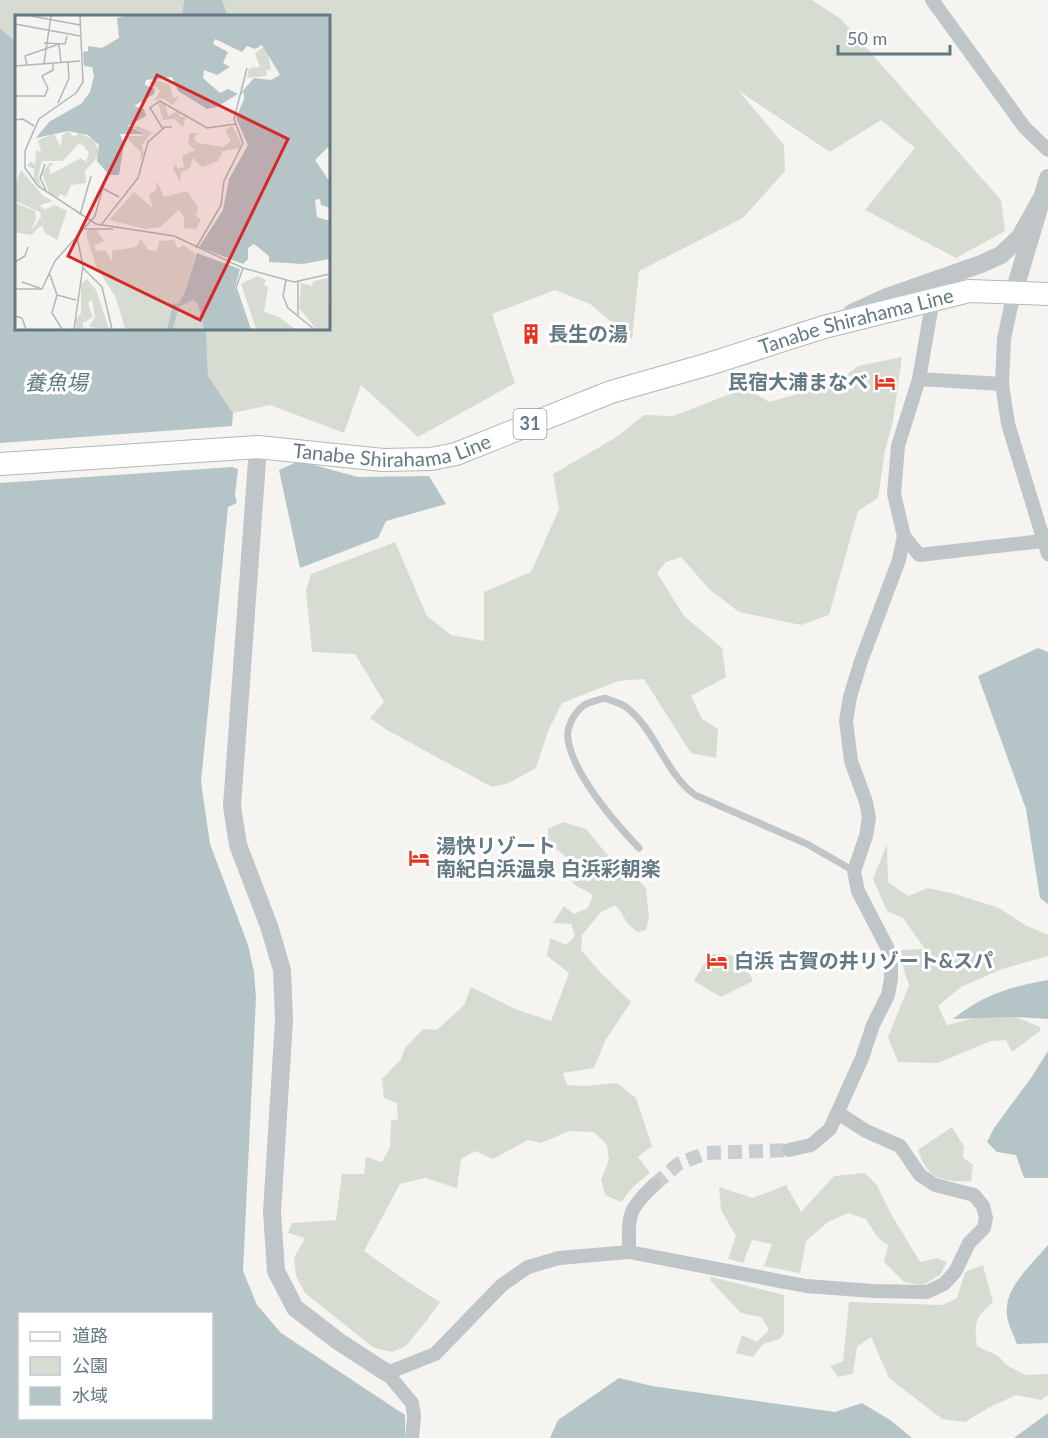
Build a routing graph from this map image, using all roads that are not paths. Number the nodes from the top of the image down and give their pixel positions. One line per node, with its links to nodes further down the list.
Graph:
1 (932, 0): 2 (street)
2 (1048, 150)
3 (1048, 178): 4 (street)
4 (1040, 201): 5 (street); 8 (street)
5 (1014, 292): 6 (main road, Tanabe Shirahama Line / 31); 7 (main road, Tanabe Shirahama Line / 31); 10 (street)
6 (1048, 294)
7 (933, 299): 8 (main road, Tanabe Shirahama Line / 31); 9 (street)
8 (824, 327): 11 (main road, Tanabe Shirahama Line / 31)
9 (919, 379): 10 (street); 13 (street)
10 (1002, 384): 14 (street)
11 (258, 447): 12 (main road, Tanabe Shirahama Line / 31); 21 (street)
12 (0, 464)
13 (904, 536): 14 (street); 16 (street)
14 (1046, 548)
15 (639, 848): 16 (lane)
16 (854, 871): 17 (street)
17 (838, 1113): 18 (street); 20 (street)
18 (789, 1150)
19 (654, 1185): 20 (street)
20 (629, 1252): 21 (street)
21 (387, 1372): 22 (street)
22 (412, 1438)

